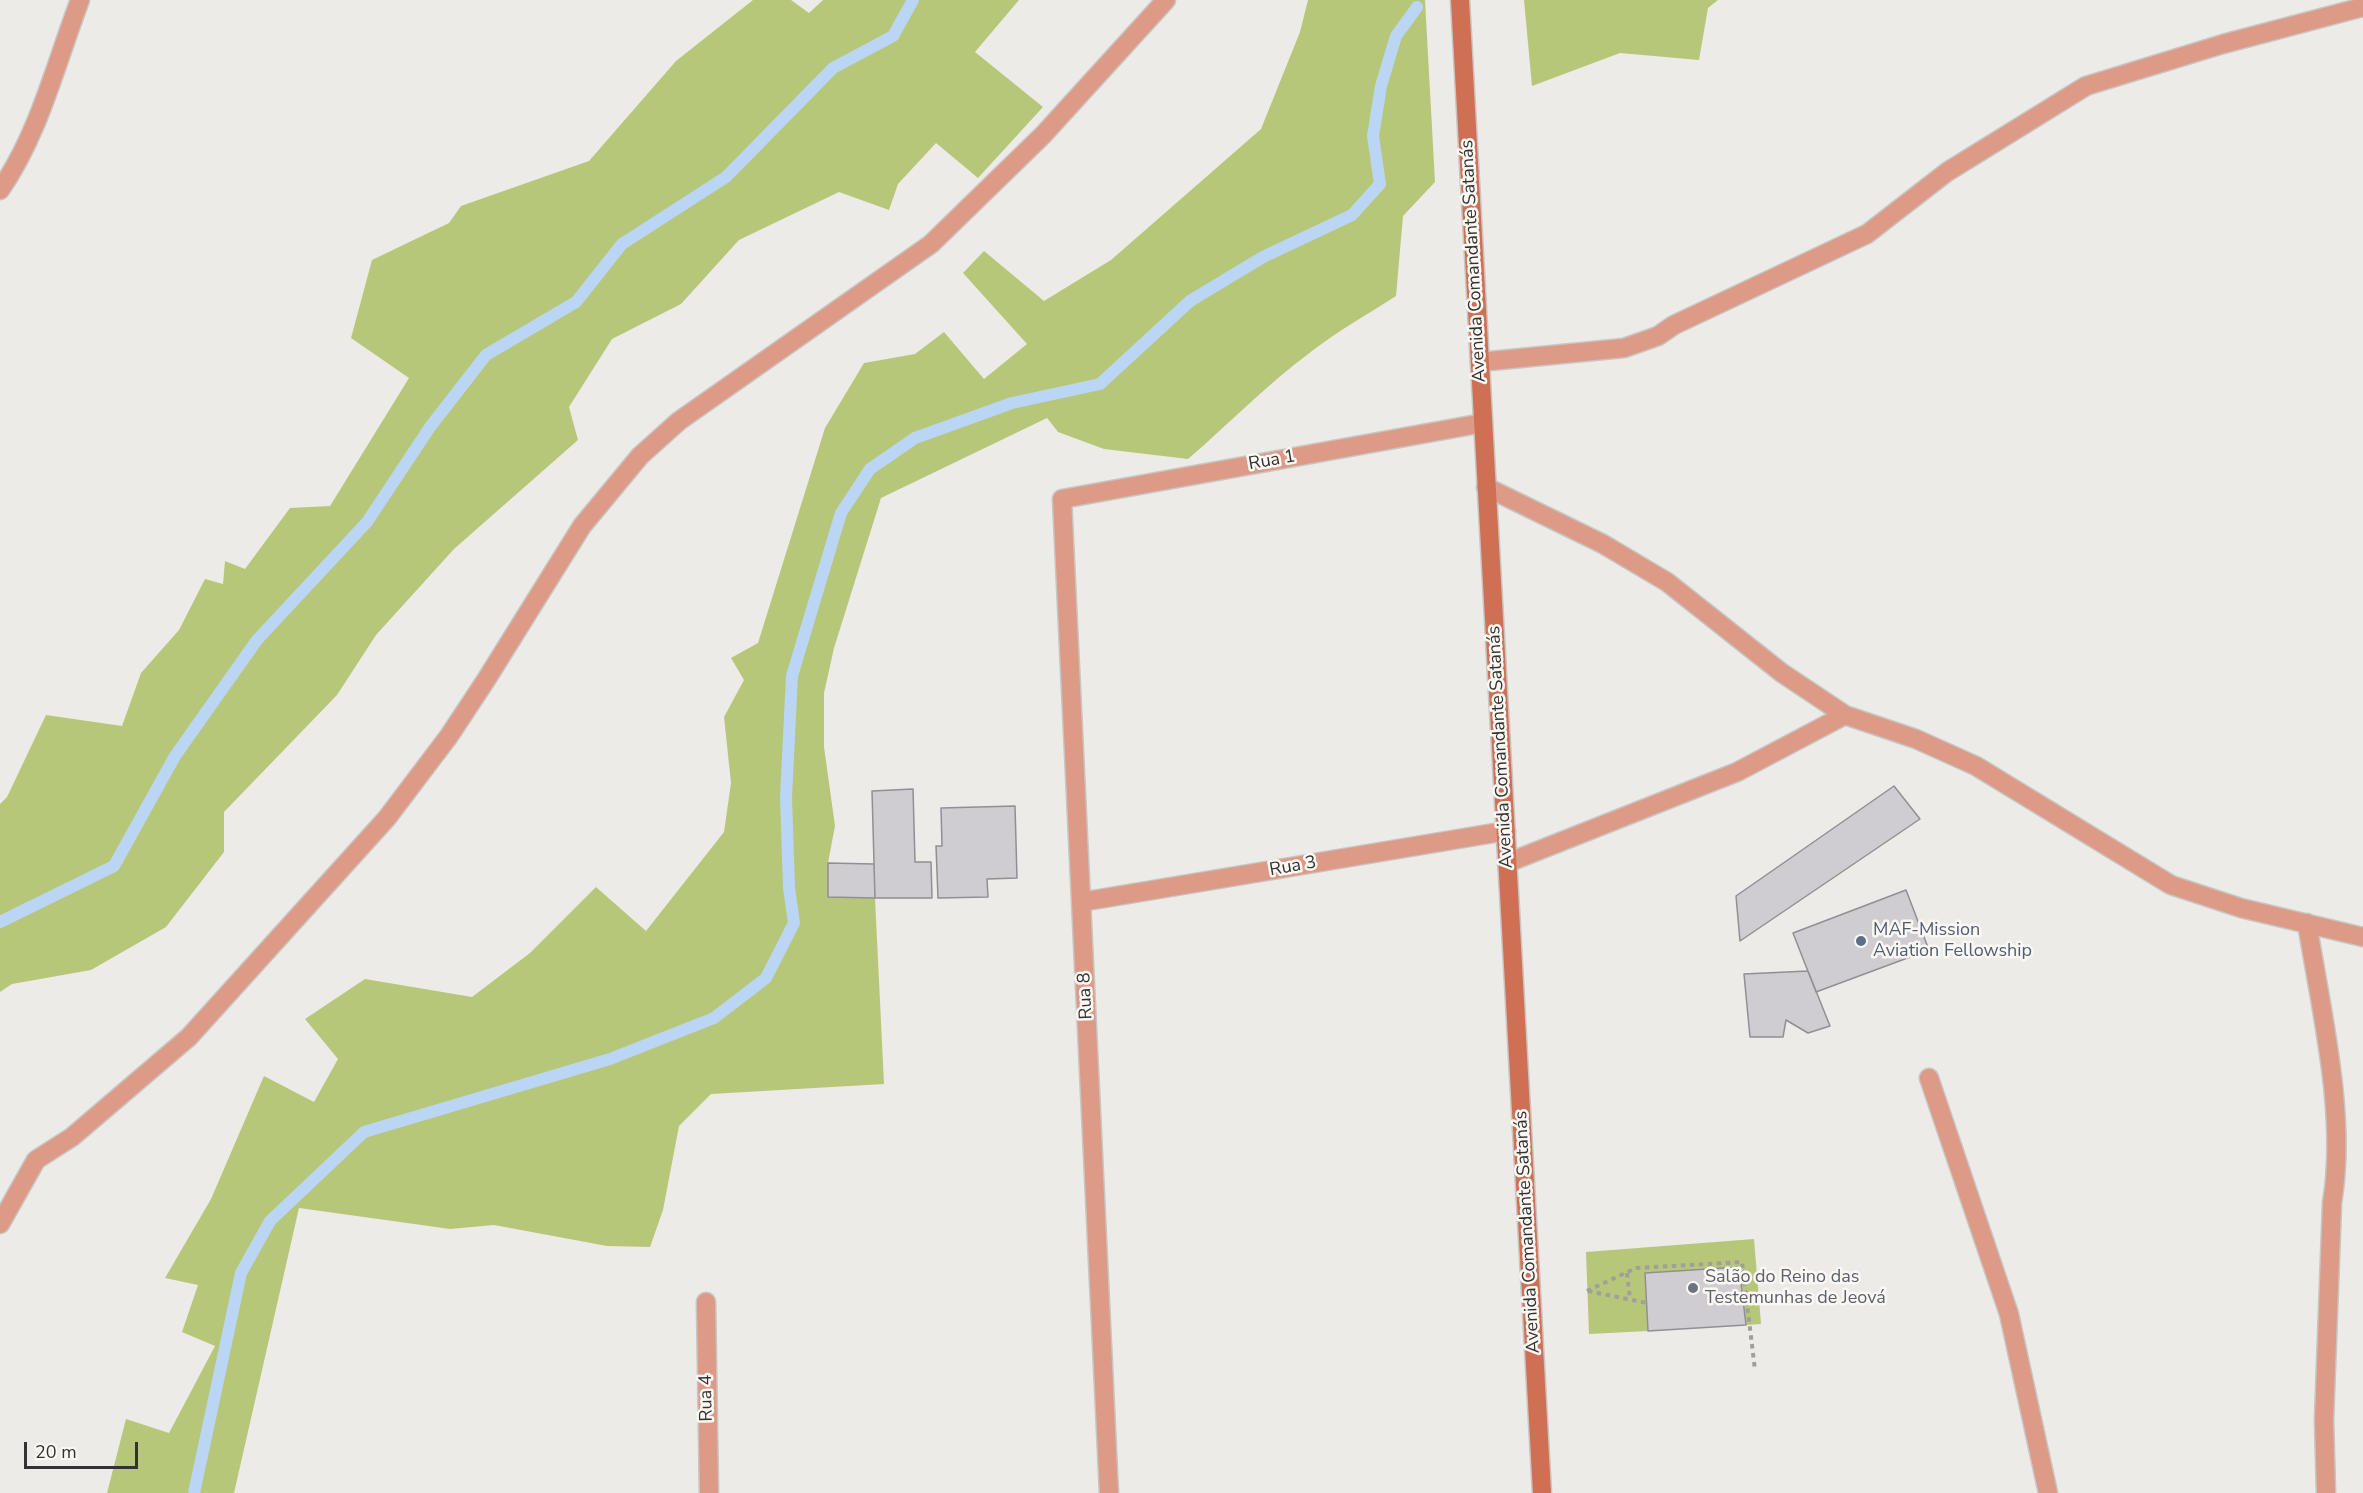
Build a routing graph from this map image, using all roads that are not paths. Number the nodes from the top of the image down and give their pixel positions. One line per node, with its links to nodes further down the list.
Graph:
1 (80, 0): 5 (street)
2 (1166, 0): 17 (street)
3 (1460, 0): 6 (street, Avenida Comandante Satanás)
4 (2363, 7): 6 (street)
5 (0, 190)
6 (1480, 362): 7 (street, Avenida Comandante Satanás)
7 (1483, 423): 8 (street, Avenida Comandante Satanás); 9 (street, Rua 1)
8 (1486, 487): 10 (street); 11 (street, Avenida Comandante Satanás)
9 (1062, 499): 13 (street, Rua 8)
10 (1845, 714): 12 (street); 14 (street)
11 (1506, 831): 12 (street, Avenida Comandante Satanás); 13 (street, Rua 3)
12 (1508, 863): 21 (street, Avenida Comandante Satanás)
13 (1081, 902): 20 (street, Rua 8)
14 (2307, 923): 15 (street); 23 (street)
15 (2363, 937)
16 (1929, 1078): 22 (street)
17 (0, 1224)
18 (706, 1302): 19 (street, Rua 4)
19 (709, 1493)
20 (1109, 1493)
21 (1542, 1493)
22 (2048, 1493)
23 (2326, 1493)

